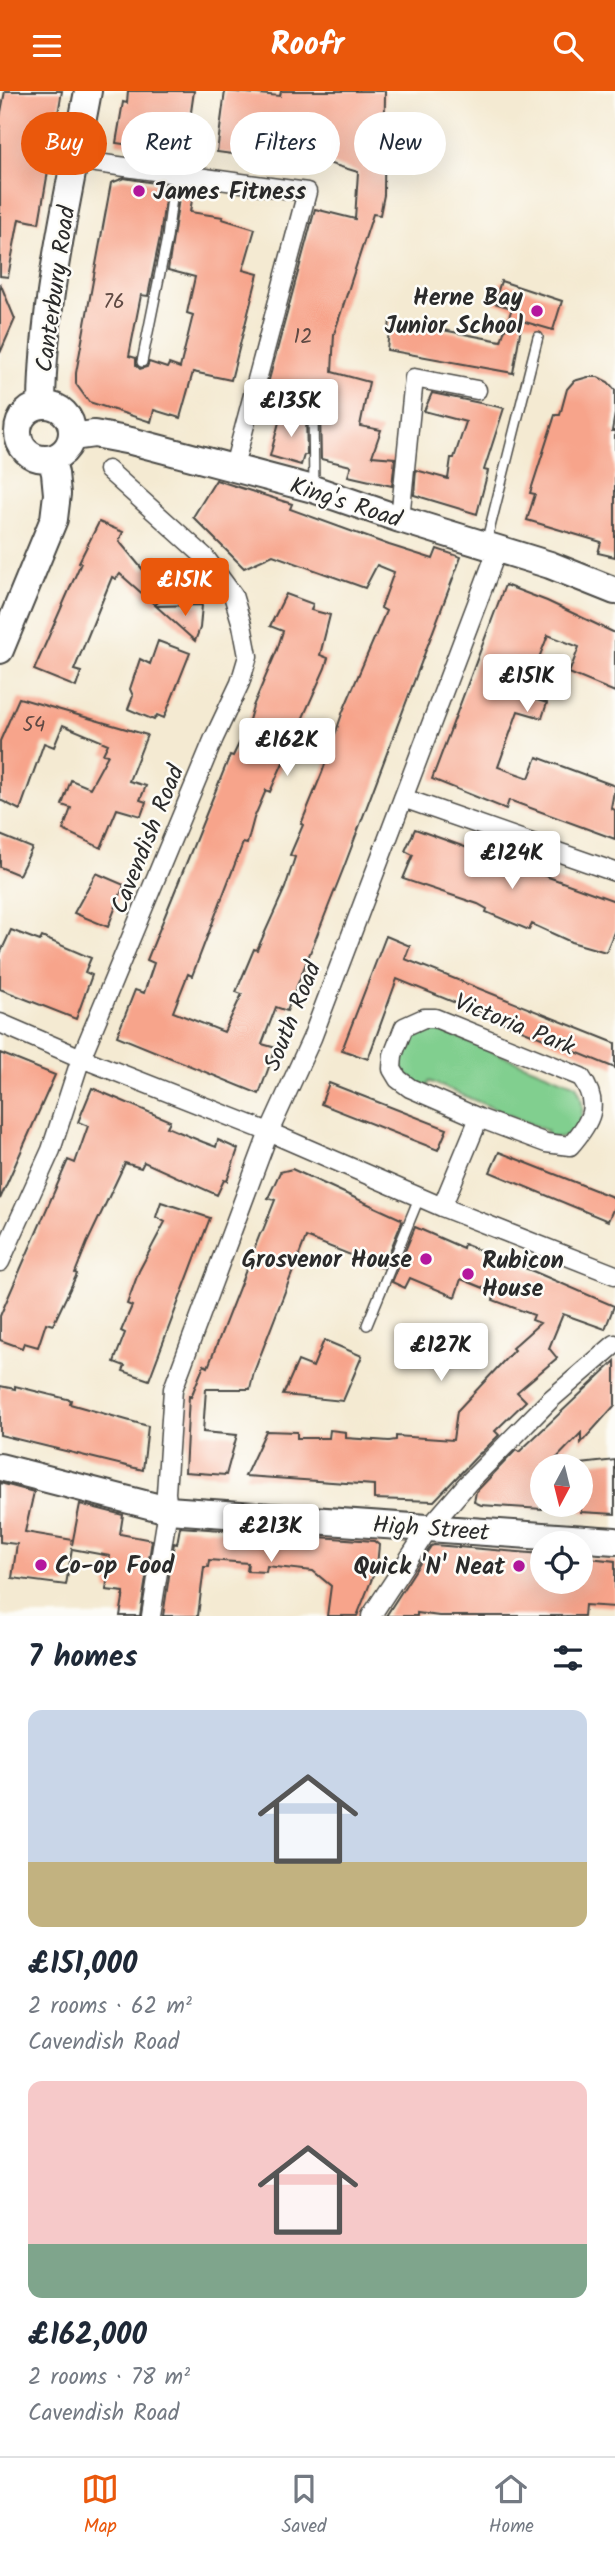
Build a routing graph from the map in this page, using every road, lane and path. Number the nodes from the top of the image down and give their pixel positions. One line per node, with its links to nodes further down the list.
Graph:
1 (88, 91): 2 (main road, Canterbury Road)
2 (84, 112)
3 (72, 175): 9 (main road, Canterbury Road)
4 (175, 175): 7 (lane)
5 (182, 175): 10 (street)
6 (538, 337): 18 (lane)
7 (142, 362)
8 (477, 390): 17 (street)
9 (42, 404): 11 (main road); 12 (main road)
10 (248, 412): 15 (street); 16 (lane)
11 (9, 425): 13 (main road)
12 (72, 437): 13 (main road); 15 (main road, King's Road)
13 (51, 459): 20 (main road)
14 (108, 470): 24 (street, Cavendish Road)
15 (233, 470): 16 (main road, King's Road)
16 (313, 489): 17 (main road, King's Road)
17 (400, 519): 18 (main road, King's Road)
18 (492, 547): 19 (main road, King's Road); 21 (street, South Road)
19 (615, 591)
20 (0, 650)
21 (403, 798): 22 (street); 26 (street, South Road)
22 (615, 872)
23 (0, 1023): 24 (street)
24 (81, 1058): 26 (street); 29 (street, Cavendish Road)
25 (479, 1118): 25 (street, Victoria Park); 28 (street)
26 (269, 1132): 27 (street); 34 (street, South Road)
27 (419, 1198): 28 (street); 31 (lane)
28 (442, 1207): 30 (street)
29 (0, 1262)
30 (615, 1275)
31 (367, 1325)
32 (615, 1344): 35 (street)
33 (0, 1467): 34 (main road, High Street)
34 (168, 1510): 35 (main road, High Street); 37 (street, South Road)
35 (429, 1528): 36 (main road, High Street); 38 (street)
36 (615, 1541)
37 (151, 1616)
38 (371, 1616)

